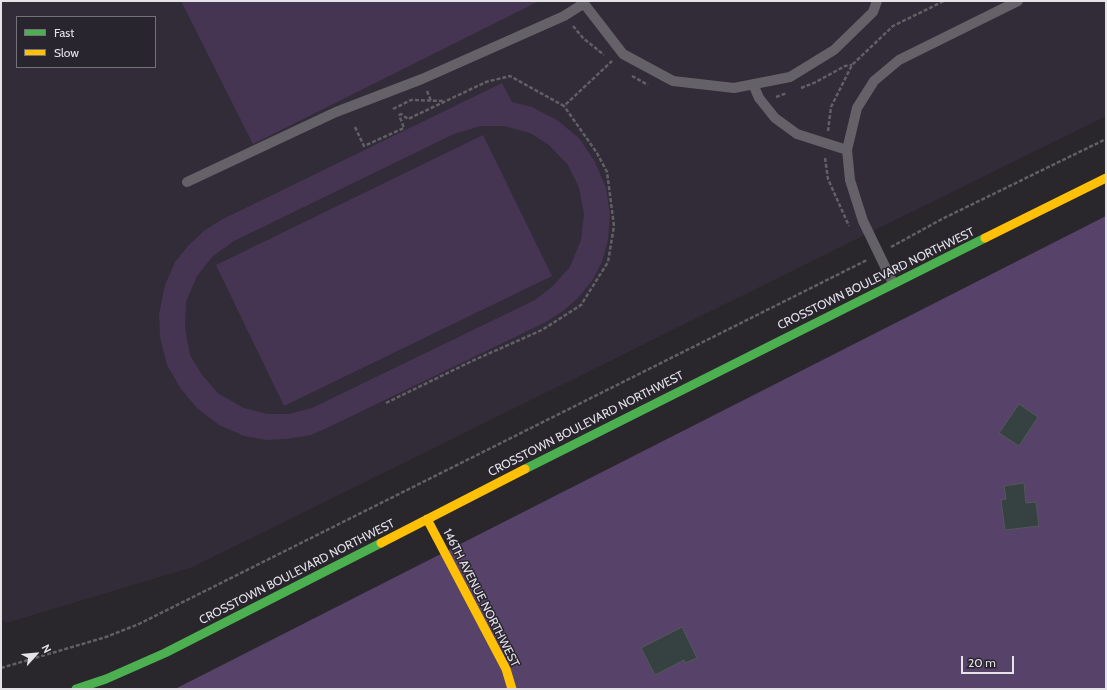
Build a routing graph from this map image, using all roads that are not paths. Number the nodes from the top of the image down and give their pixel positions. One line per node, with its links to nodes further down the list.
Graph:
1 (877, 1): 4 (lane)
2 (1018, 1): 5 (lane)
3 (583, 3): 4 (lane); 7 (lane)
4 (753, 84): 5 (lane)
5 (847, 150): 8 (lane)
6 (1106, 178): 8 (street, CROSSTOWN BOULEVARD NORTHWEST)
7 (187, 182)
8 (893, 283): 9 (street, CROSSTOWN BOULEVARD NORTHWEST)
9 (427, 519): 10 (street, CROSSTOWN BOULEVARD NORTHWEST); 11 (street, 146TH AVENUE NORTHWEST)
10 (76, 689)
11 (512, 689)

